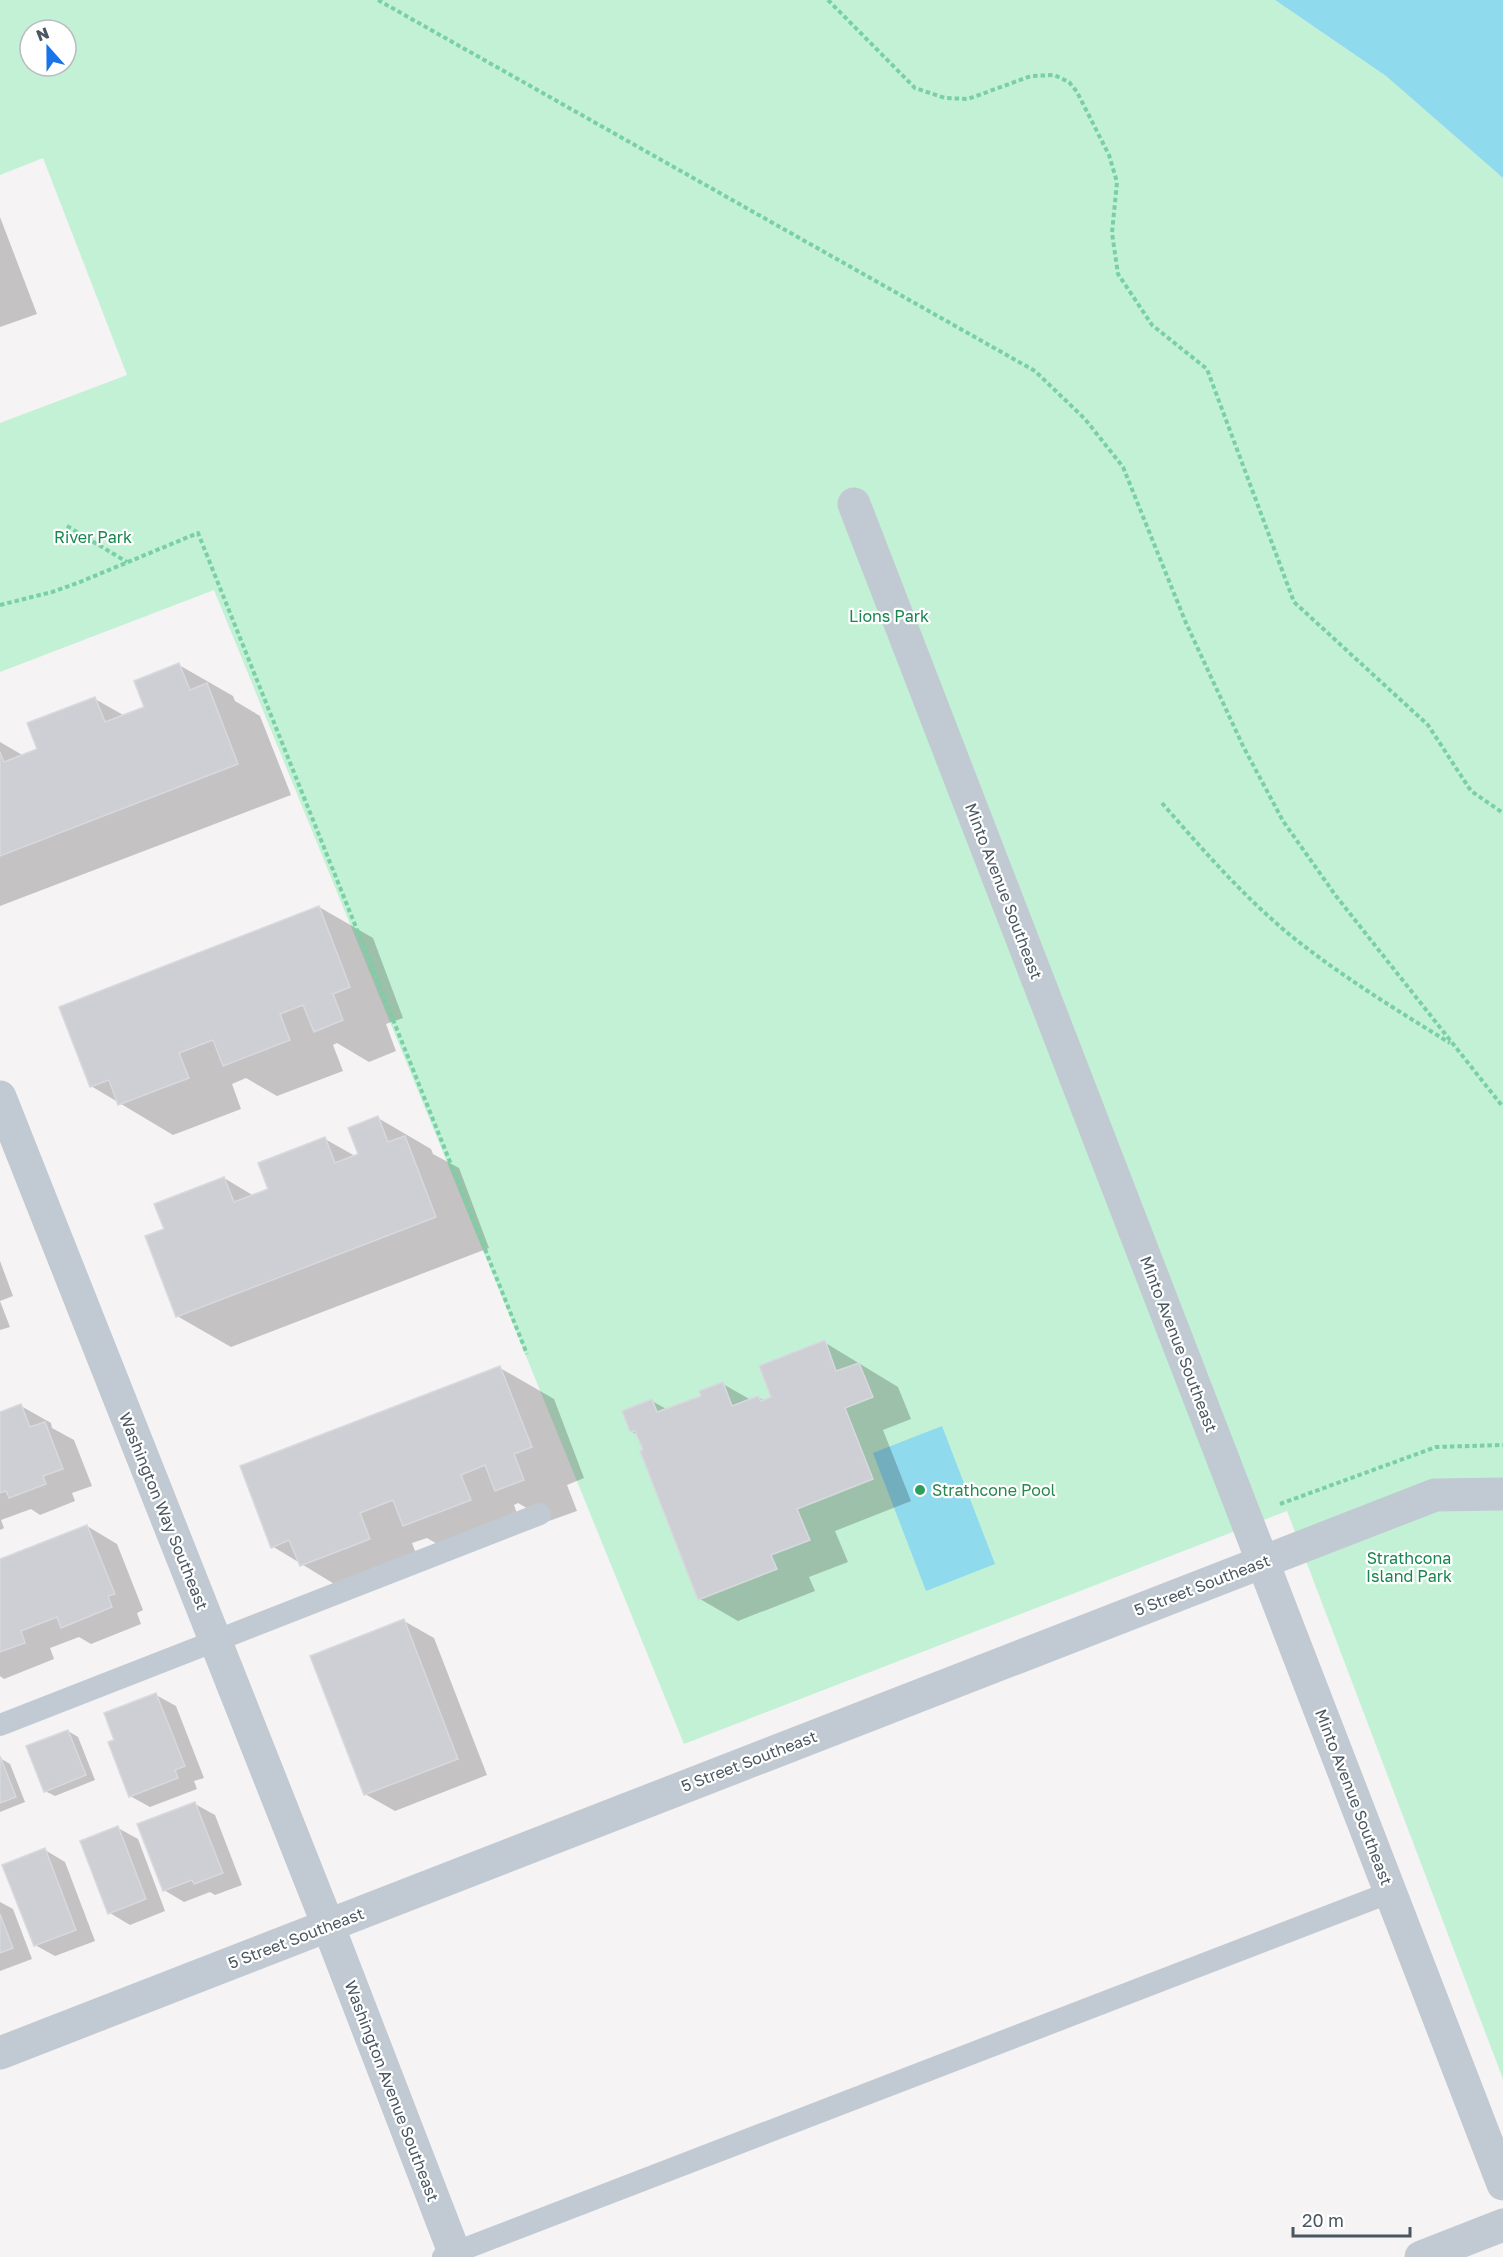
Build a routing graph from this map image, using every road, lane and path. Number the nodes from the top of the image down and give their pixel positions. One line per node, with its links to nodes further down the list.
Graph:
1 (378, 0): 9 (path)
2 (828, 0): 8 (path)
3 (854, 504): 16 (street, Minto Avenue Southeast)
4 (67, 525): 5 (path)
5 (127, 562): 6 (path); 12 (path)
6 (0, 605)
7 (1162, 803): 9 (path)
8 (1503, 813)
9 (1453, 1045): 11 (path)
10 (0, 1097): 18 (street, Washington Way Southeast)
11 (1503, 1107)
12 (527, 1354)
13 (1503, 1445): 16 (path)
14 (1503, 1494): 17 (street, 5 Street Southeast)
15 (540, 1514): 18 (lane)
16 (1246, 1517): 17 (street, Minto Avenue Southeast)
17 (1263, 1561): 20 (street, Minto Avenue Southeast); 21 (street, 5 Street Southeast)
18 (215, 1641): 19 (lane); 21 (street, Washington Way Southeast)
19 (0, 1725)
20 (1391, 1892): 23 (street, Minto Avenue Southeast); 25 (lane)
21 (328, 1925): 22 (street, 5 Street Southeast); 25 (street, Washington Avenue Southeast)
22 (0, 2054)
23 (1503, 2184)
24 (1503, 2225): 26 (street)
25 (451, 2256)
26 (1421, 2257)

